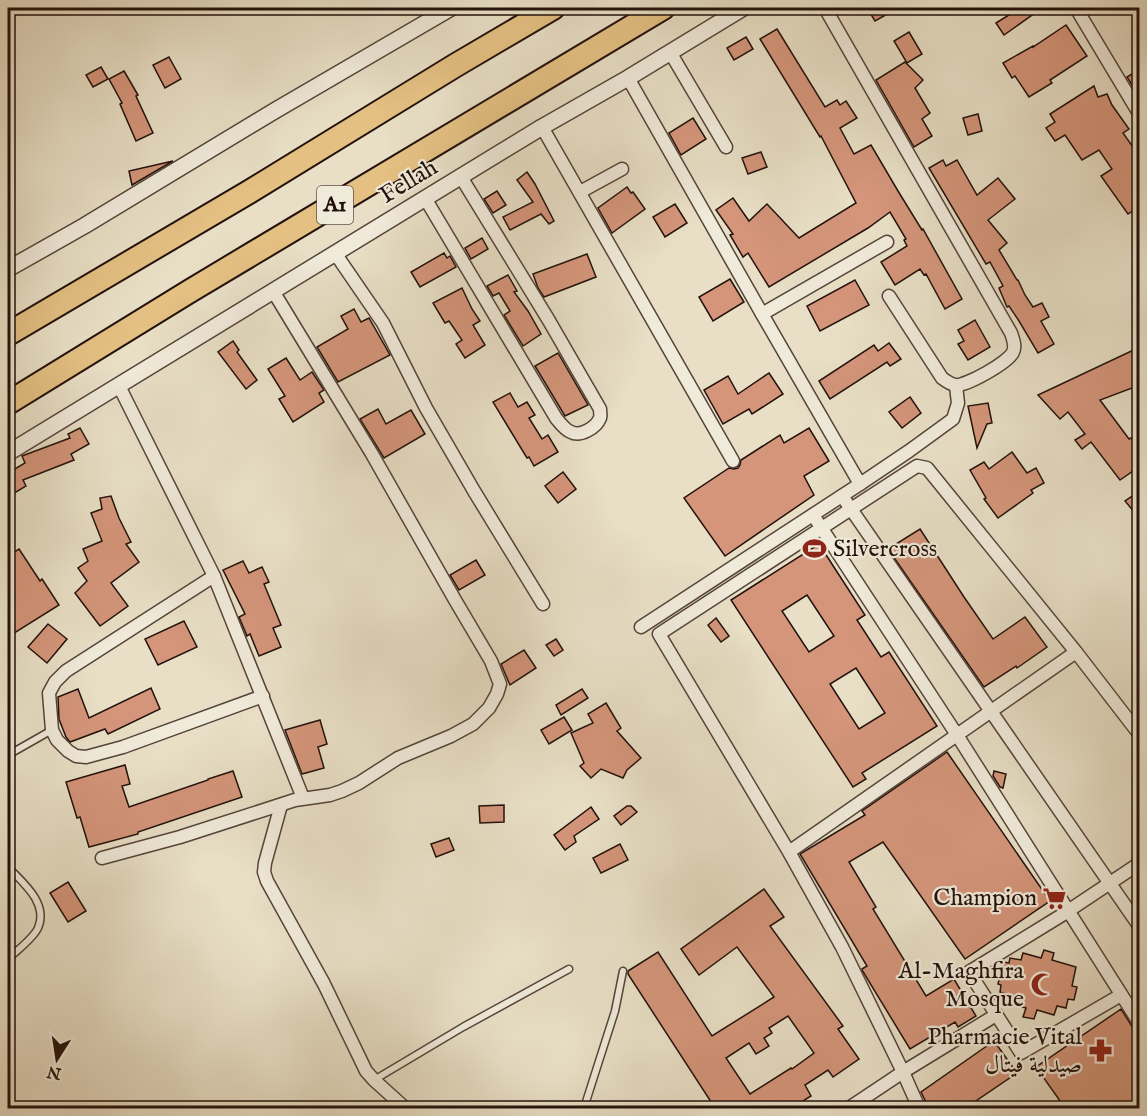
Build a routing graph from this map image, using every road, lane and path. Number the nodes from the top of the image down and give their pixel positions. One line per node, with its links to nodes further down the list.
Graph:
1 (451, 8): 18 (street)
2 (553, 8): 22 (highway, A1)
3 (663, 8): 25 (highway, A1)
4 (743, 8): 7 (street, Fellah)
5 (825, 8): 24 (street)
6 (1076, 8): 9 (street)
7 (670, 52): 8 (street, Fellah); 11 (street)
8 (628, 78): 10 (street, Fellah); 21 (street)
9 (1140, 115)
10 (542, 127): 13 (street, Fellah); 14 (street)
11 (726, 147)
12 (622, 169): 14 (street)
13 (461, 177): 15 (street, Fellah); 15 (street)
14 (580, 192): 27 (street)
15 (425, 198): 17 (street, Fellah)
16 (887, 242): 21 (street)
17 (335, 253): 19 (street, Fellah); 34 (street)
18 (9, 265)
19 (273, 291): 23 (street, Fellah); 43 (street)
20 (889, 296): 24 (street)
21 (762, 314): 28 (street)
22 (8, 334)
23 (119, 386): 26 (street, Fellah); 33 (street)
24 (956, 386): 28 (street)
25 (8, 403)
26 (8, 453)
27 (733, 461)
28 (860, 484): 29 (street)
29 (842, 496): 30 (street); 31 (street)
30 (851, 508): 32 (street); 36 (street); 38 (street)
31 (813, 515): 32 (street); 35 (street)
32 (821, 528): 40 (street); 45 (street)
33 (214, 576): 37 (street); 39 (street)
34 (543, 604)
35 (641, 627)
36 (1076, 652): 38 (street); 41 (street)
37 (263, 696): 39 (street); 43 (street)
38 (990, 711): 40 (street); 49 (street)
39 (52, 730): 42 (lane)
40 (957, 735): 45 (street); 50 (street)
41 (1140, 735)
42 (8, 755)
43 (303, 798): 44 (street)
44 (281, 805): 46 (street); 59 (street)
45 (789, 852): 58 (street)
46 (102, 858)
47 (1140, 863): 49 (street)
48 (8, 867): 52 (lane)
49 (1109, 884): 50 (street); 51 (street)
50 (1068, 911): 55 (street); 56 (street)
51 (1140, 927)
52 (8, 959)
53 (569, 969): 59 (lane)
54 (623, 971): 61 (lane)
55 (1121, 995): 56 (street); 57 (street)
56 (996, 1015): 58 (street)
57 (1140, 1024)
58 (903, 1072): 62 (street); 63 (street)
59 (374, 1080): 60 (street)
60 (405, 1108)
61 (584, 1108)
62 (849, 1108)
63 (919, 1108)

